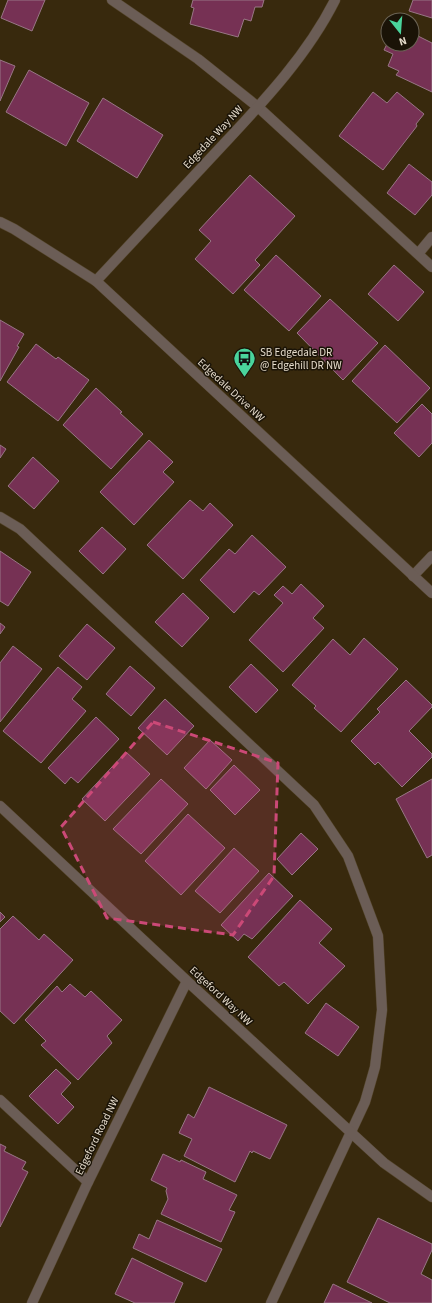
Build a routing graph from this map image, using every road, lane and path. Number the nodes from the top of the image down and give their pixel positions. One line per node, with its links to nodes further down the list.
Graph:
1 (112, 0): 3 (street)
2 (335, 0): 3 (street, Edgedale Way NW)
3 (258, 106): 6 (street); 8 (street, Edgedale Way NW)
4 (0, 222): 8 (street, Edgedale Drive NW)
5 (432, 237): 6 (street)
6 (418, 254): 7 (street)
7 (432, 267)
8 (96, 281): 11 (street, Edgedale Drive NW)
9 (0, 517): 16 (street)
10 (432, 556): 11 (street)
11 (413, 576): 12 (street, Edgedale Drive NW)
12 (432, 593)
13 (0, 806): 14 (street, Edgeford Way NW)
14 (187, 981): 16 (street, Edgeford Way NW); 17 (street, Edgeford Road NW)
15 (0, 1100): 17 (street)
16 (351, 1133): 18 (street, Edgeford Way NW); 20 (street)
17 (88, 1182): 19 (street, Edgeford Road NW)
18 (432, 1197)
19 (32, 1303)
20 (270, 1303)

